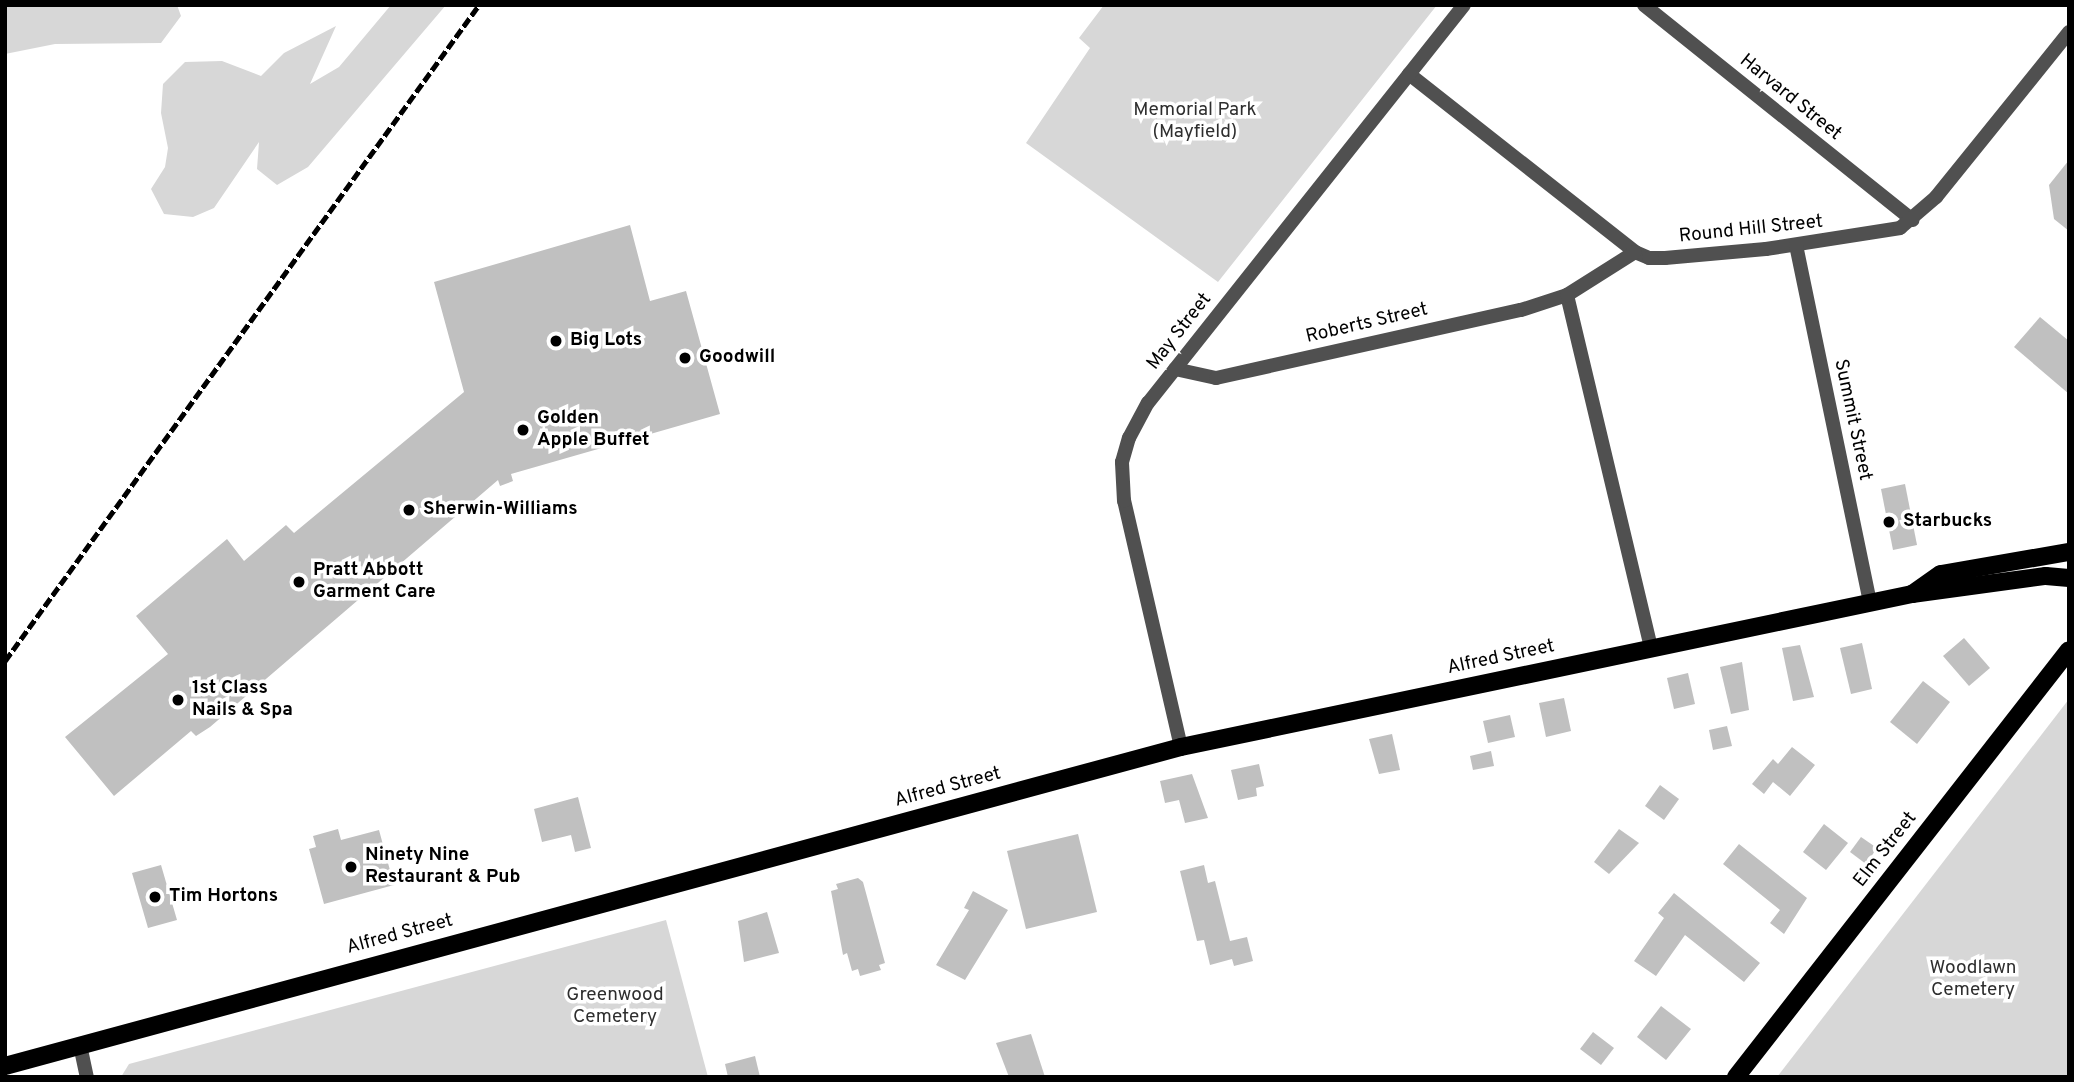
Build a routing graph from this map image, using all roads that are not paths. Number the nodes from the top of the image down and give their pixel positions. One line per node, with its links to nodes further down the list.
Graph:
1 (1464, 5): 4 (street, May Street)
2 (1644, 5): 5 (street, Harvard Street)
3 (2069, 33): 5 (street, Round Hill Street)
4 (1409, 74): 7 (street, Round Hill Street); 9 (street, May Street)
5 (1912, 220): 6 (street, Round Hill Street)
6 (1796, 245): 7 (street, Round Hill Street); 13 (street, Summit Street)
7 (1635, 252): 8 (street, Roberts Street)
8 (1567, 295): 9 (street, Roberts Street); 14 (street)
9 (1175, 369): 16 (street, May Street)
10 (2066, 551): 12 (main road, Alfred Street)
11 (2069, 578): 12 (main road, Alfred Street)
12 (1912, 594): 13 (main road, Alfred Street)
13 (1870, 602): 14 (main road, Alfred Street)
14 (1651, 647): 16 (main road, Alfred Street)
15 (2069, 650): 20 (main road, Elm Street)
16 (1181, 747): 17 (main road, Alfred Street)
17 (80, 1045): 18 (main road, Alfred Street); 19 (street)
18 (5, 1066)
19 (87, 1077)
20 (1736, 1077)

